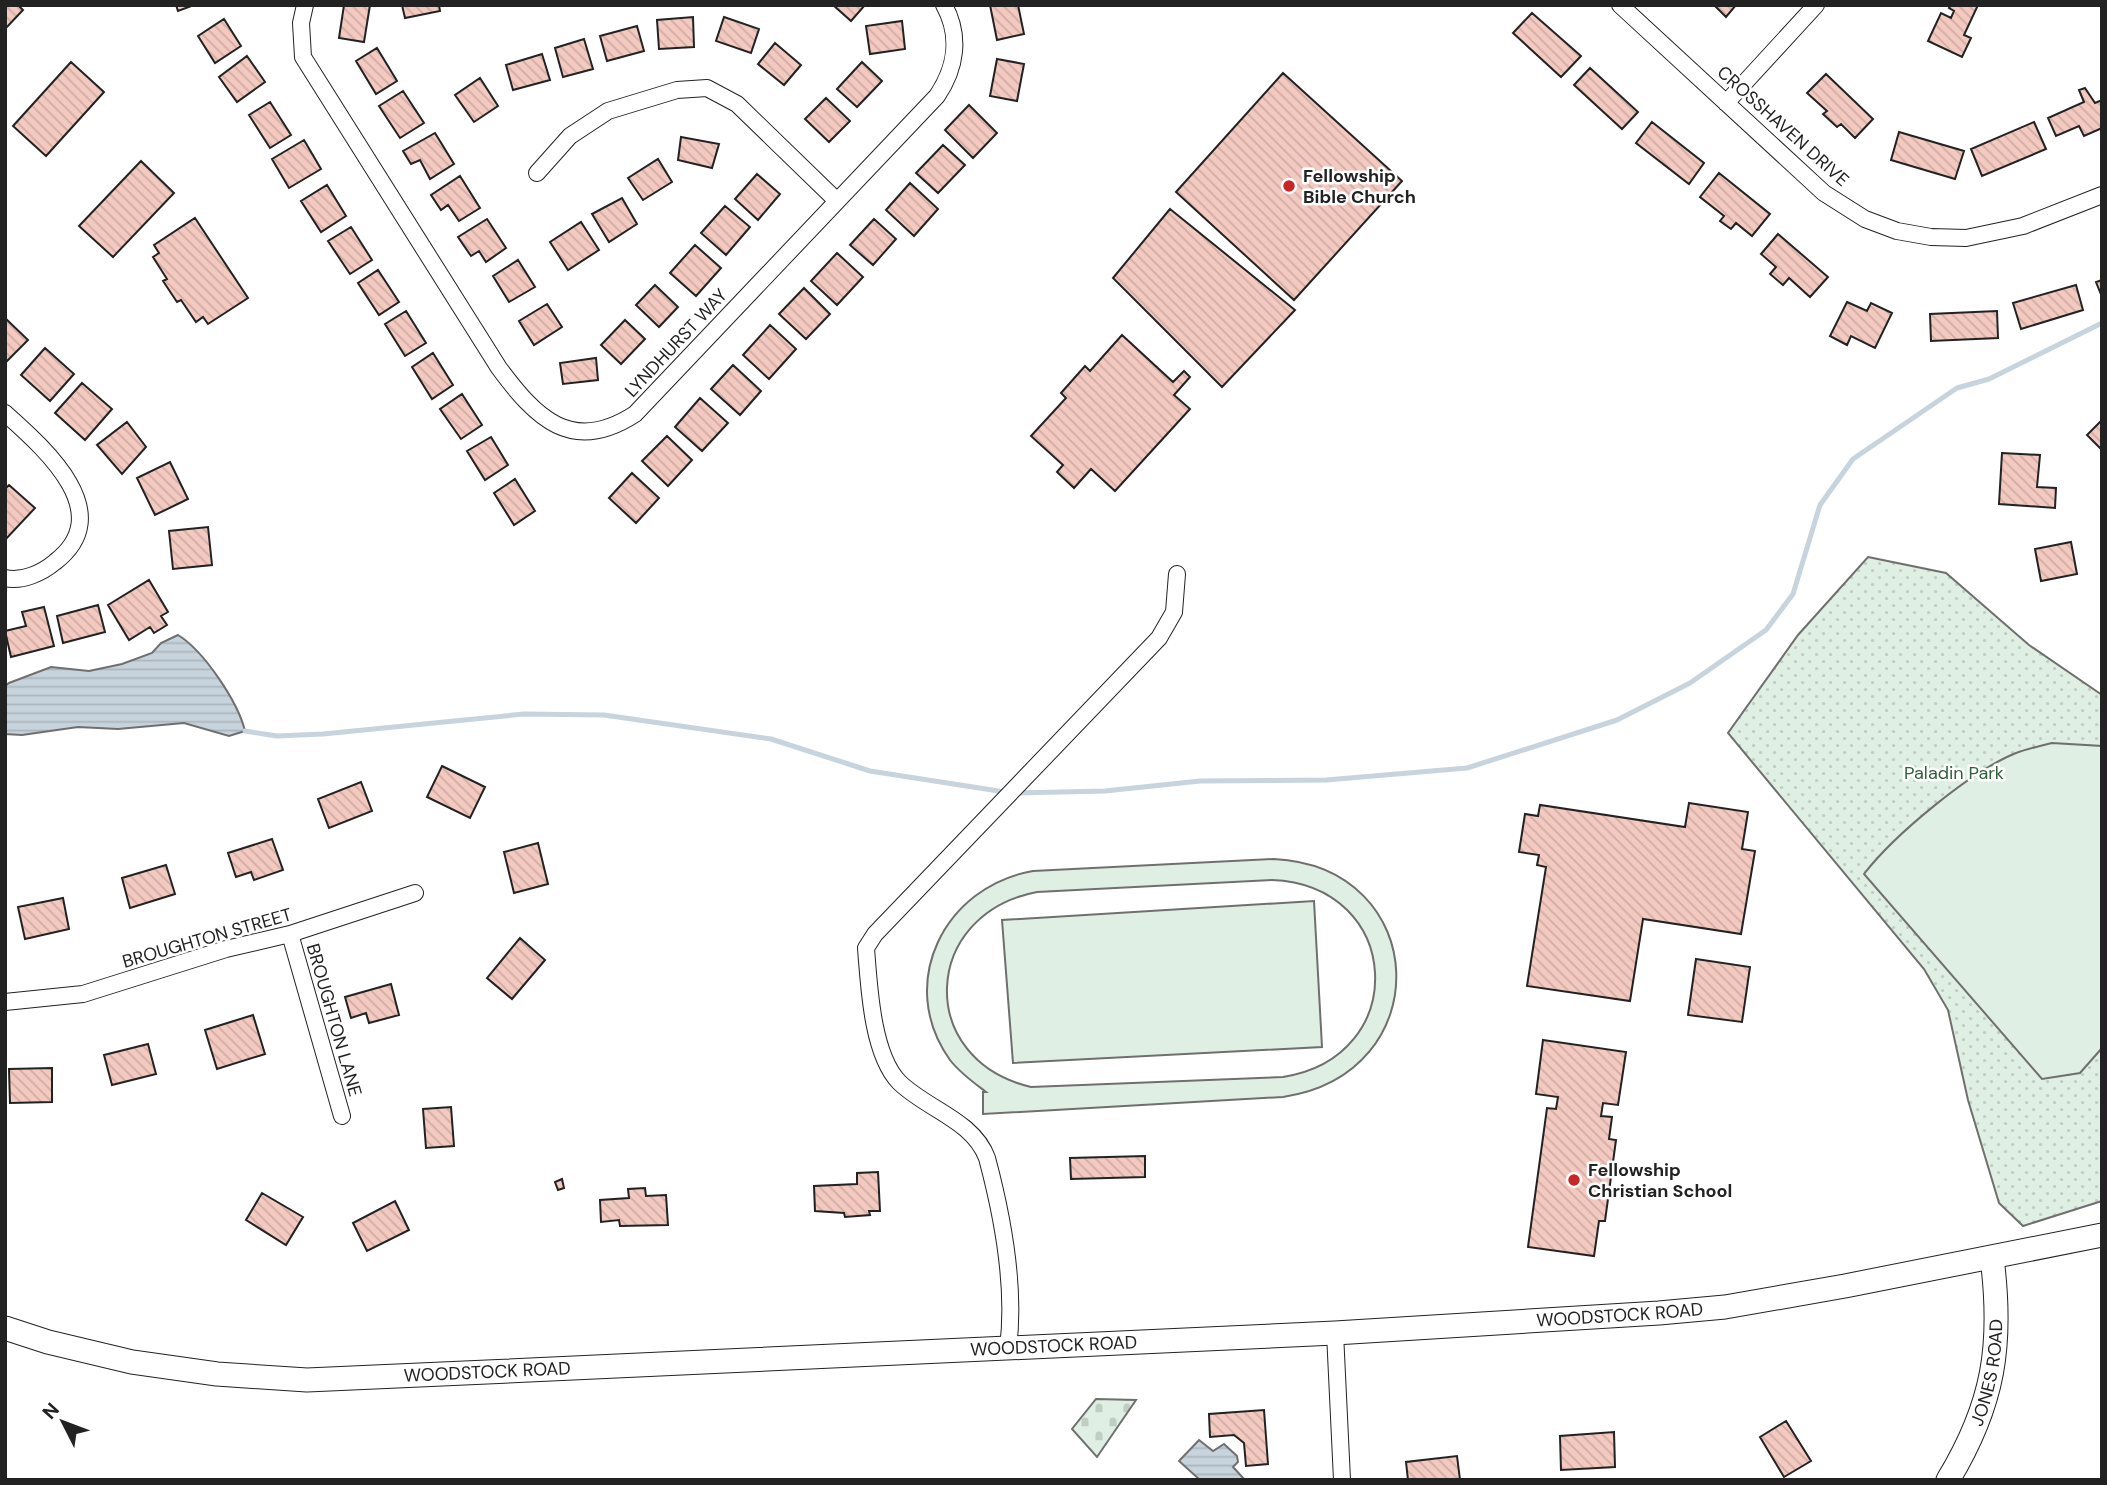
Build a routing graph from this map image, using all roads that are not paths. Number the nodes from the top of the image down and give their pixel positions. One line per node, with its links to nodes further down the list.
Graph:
1 (305, 5): 8 (street, LYNDHURST WAY)
2 (944, 5): 8 (street, LYNDHURST WAY)
3 (1620, 5): 5 (street, CROSSHAVEN DRIVE)
4 (1816, 5): 5 (street)
5 (1726, 103): 7 (street, CROSSHAVEN DRIVE)
6 (537, 173): 8 (street)
7 (2102, 195)
8 (837, 201)
9 (5, 413): 11 (street)
10 (1177, 574): 20 (street)
11 (5, 579)
12 (415, 893): 13 (street, BROUGHTON STREET)
13 (290, 934): 14 (street, BROUGHTON STREET); 15 (street, BROUGHTON LANE)
14 (5, 1002)
15 (342, 1116)
16 (2102, 1235): 17 (street, WOODSTOCK ROAD)
17 (1992, 1258): 19 (street, WOODSTOCK ROAD); 22 (street, JONES ROAD)
18 (5, 1328): 20 (street, WOODSTOCK ROAD)
19 (1335, 1333): 20 (street, WOODSTOCK ROAD); 21 (street)
20 (1008, 1348)
21 (1342, 1480)
22 (1948, 1480)

